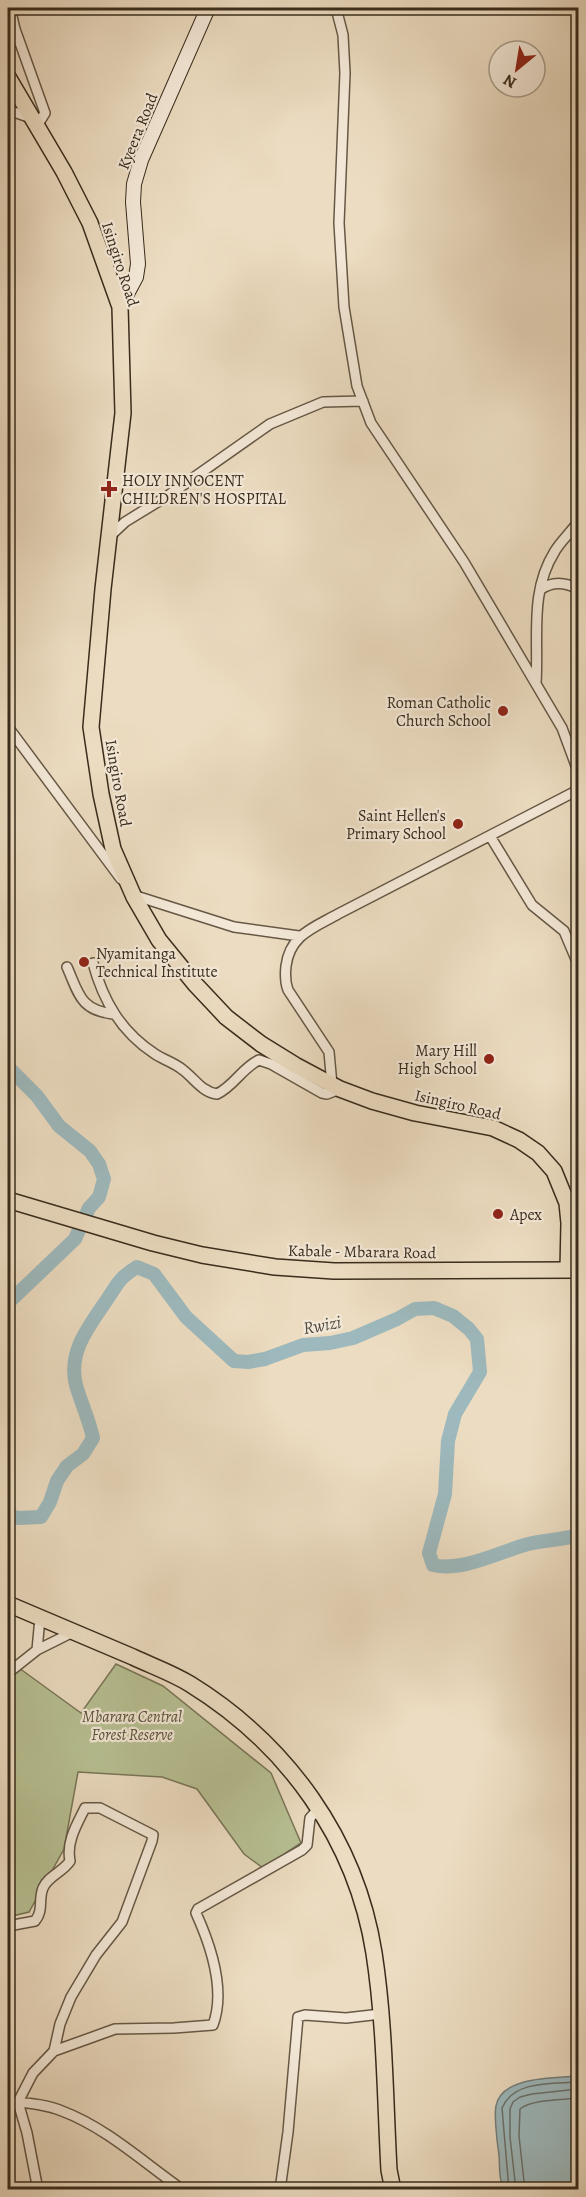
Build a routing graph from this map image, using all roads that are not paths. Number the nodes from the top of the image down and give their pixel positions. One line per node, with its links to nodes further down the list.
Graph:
1 (10, 8): 6 (street)
2 (208, 8): 7 (main road, Kyeera Road)
3 (336, 8): 8 (street)
4 (8, 77): 6 (main road, Isingiro Road)
5 (8, 110): 6 (street)
6 (31, 117): 7 (main road, Isingiro Road)
7 (120, 307): 10 (main road, Isingiro Road)
8 (363, 401): 10 (street); 13 (street)
9 (579, 522): 11 (street)
10 (109, 537): 18 (main road, Isingiro Road)
11 (540, 590): 12 (street); 13 (street)
12 (579, 590)
13 (536, 683): 15 (street)
14 (8, 727): 18 (street)
15 (579, 771)
16 (579, 790): 17 (street)
17 (490, 836): 19 (street); 21 (street)
18 (134, 897): 19 (street); 24 (main road, Isingiro Road)
19 (299, 936): 24 (street)
20 (93, 963): 23 (street)
21 (579, 964)
22 (67, 967): 23 (street)
23 (113, 1014): 24 (street)
24 (336, 1087): 26 (main road, Isingiro Road)
25 (8, 1200): 26 (main road, Kabale - Mbarara Road)
26 (574, 1270)
27 (8, 1604): 28 (main road)
28 (40, 1618): 29 (main road); 30 (street)
29 (73, 1632): 30 (street); 32 (main road)
30 (37, 1650): 31 (street)
31 (8, 1672)
32 (319, 1808): 34 (main road); 35 (street)
33 (8, 1926): 35 (street)
34 (381, 2014): 40 (street); 41 (main road)
35 (54, 2051): 37 (street)
36 (8, 2101): 37 (street)
37 (18, 2102): 38 (street); 39 (street)
38 (38, 2190)
39 (183, 2190)
40 (280, 2190)
41 (393, 2190)

